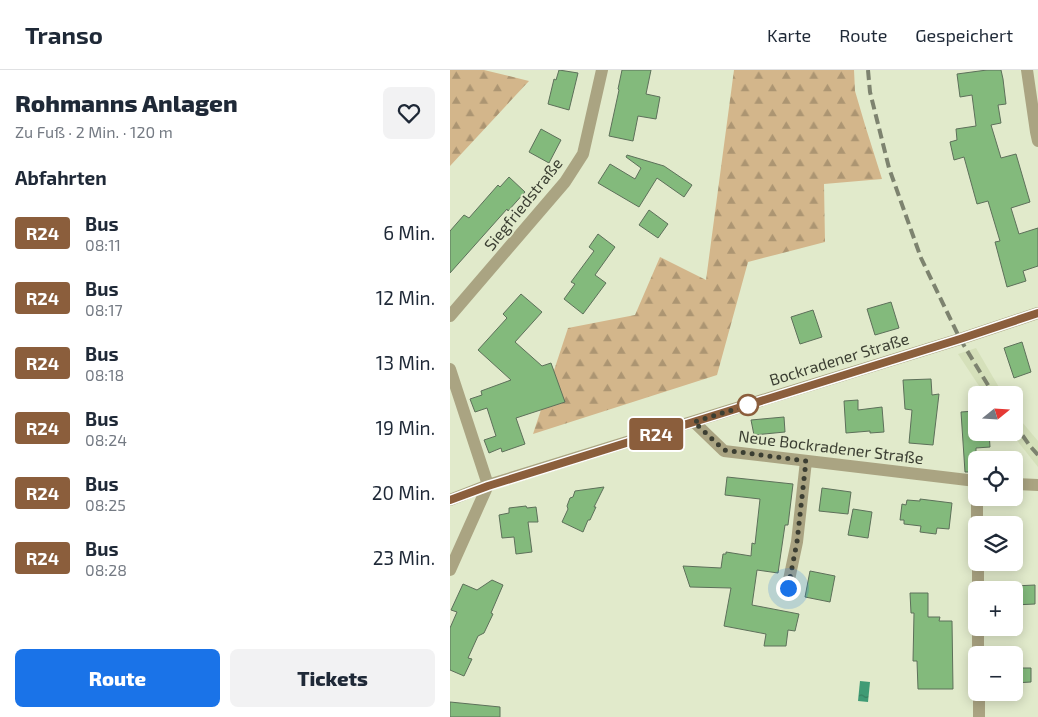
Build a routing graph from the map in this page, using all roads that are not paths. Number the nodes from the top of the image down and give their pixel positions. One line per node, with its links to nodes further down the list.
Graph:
1 (602, 70): 5 (street, Siegfriedstraße)
2 (1027, 70): 3 (street)
3 (1038, 141)
4 (1038, 312): 7 (street, Bockradener Straße)
5 (450, 316)
6 (450, 369): 12 (street)
7 (694, 422): 8 (street, Neue Bockradener Straße); 12 (street, Bockradener Straße)
8 (806, 461): 9 (street, Neue Bockradener Straße); 15 (street)
9 (968, 480)
10 (1023, 484): 11 (street)
11 (1038, 485)
12 (488, 486): 13 (street, Bockradener Straße); 14 (street)
13 (450, 500)
14 (450, 570)
15 (788, 588)
16 (979, 701): 17 (street)
17 (979, 717)

